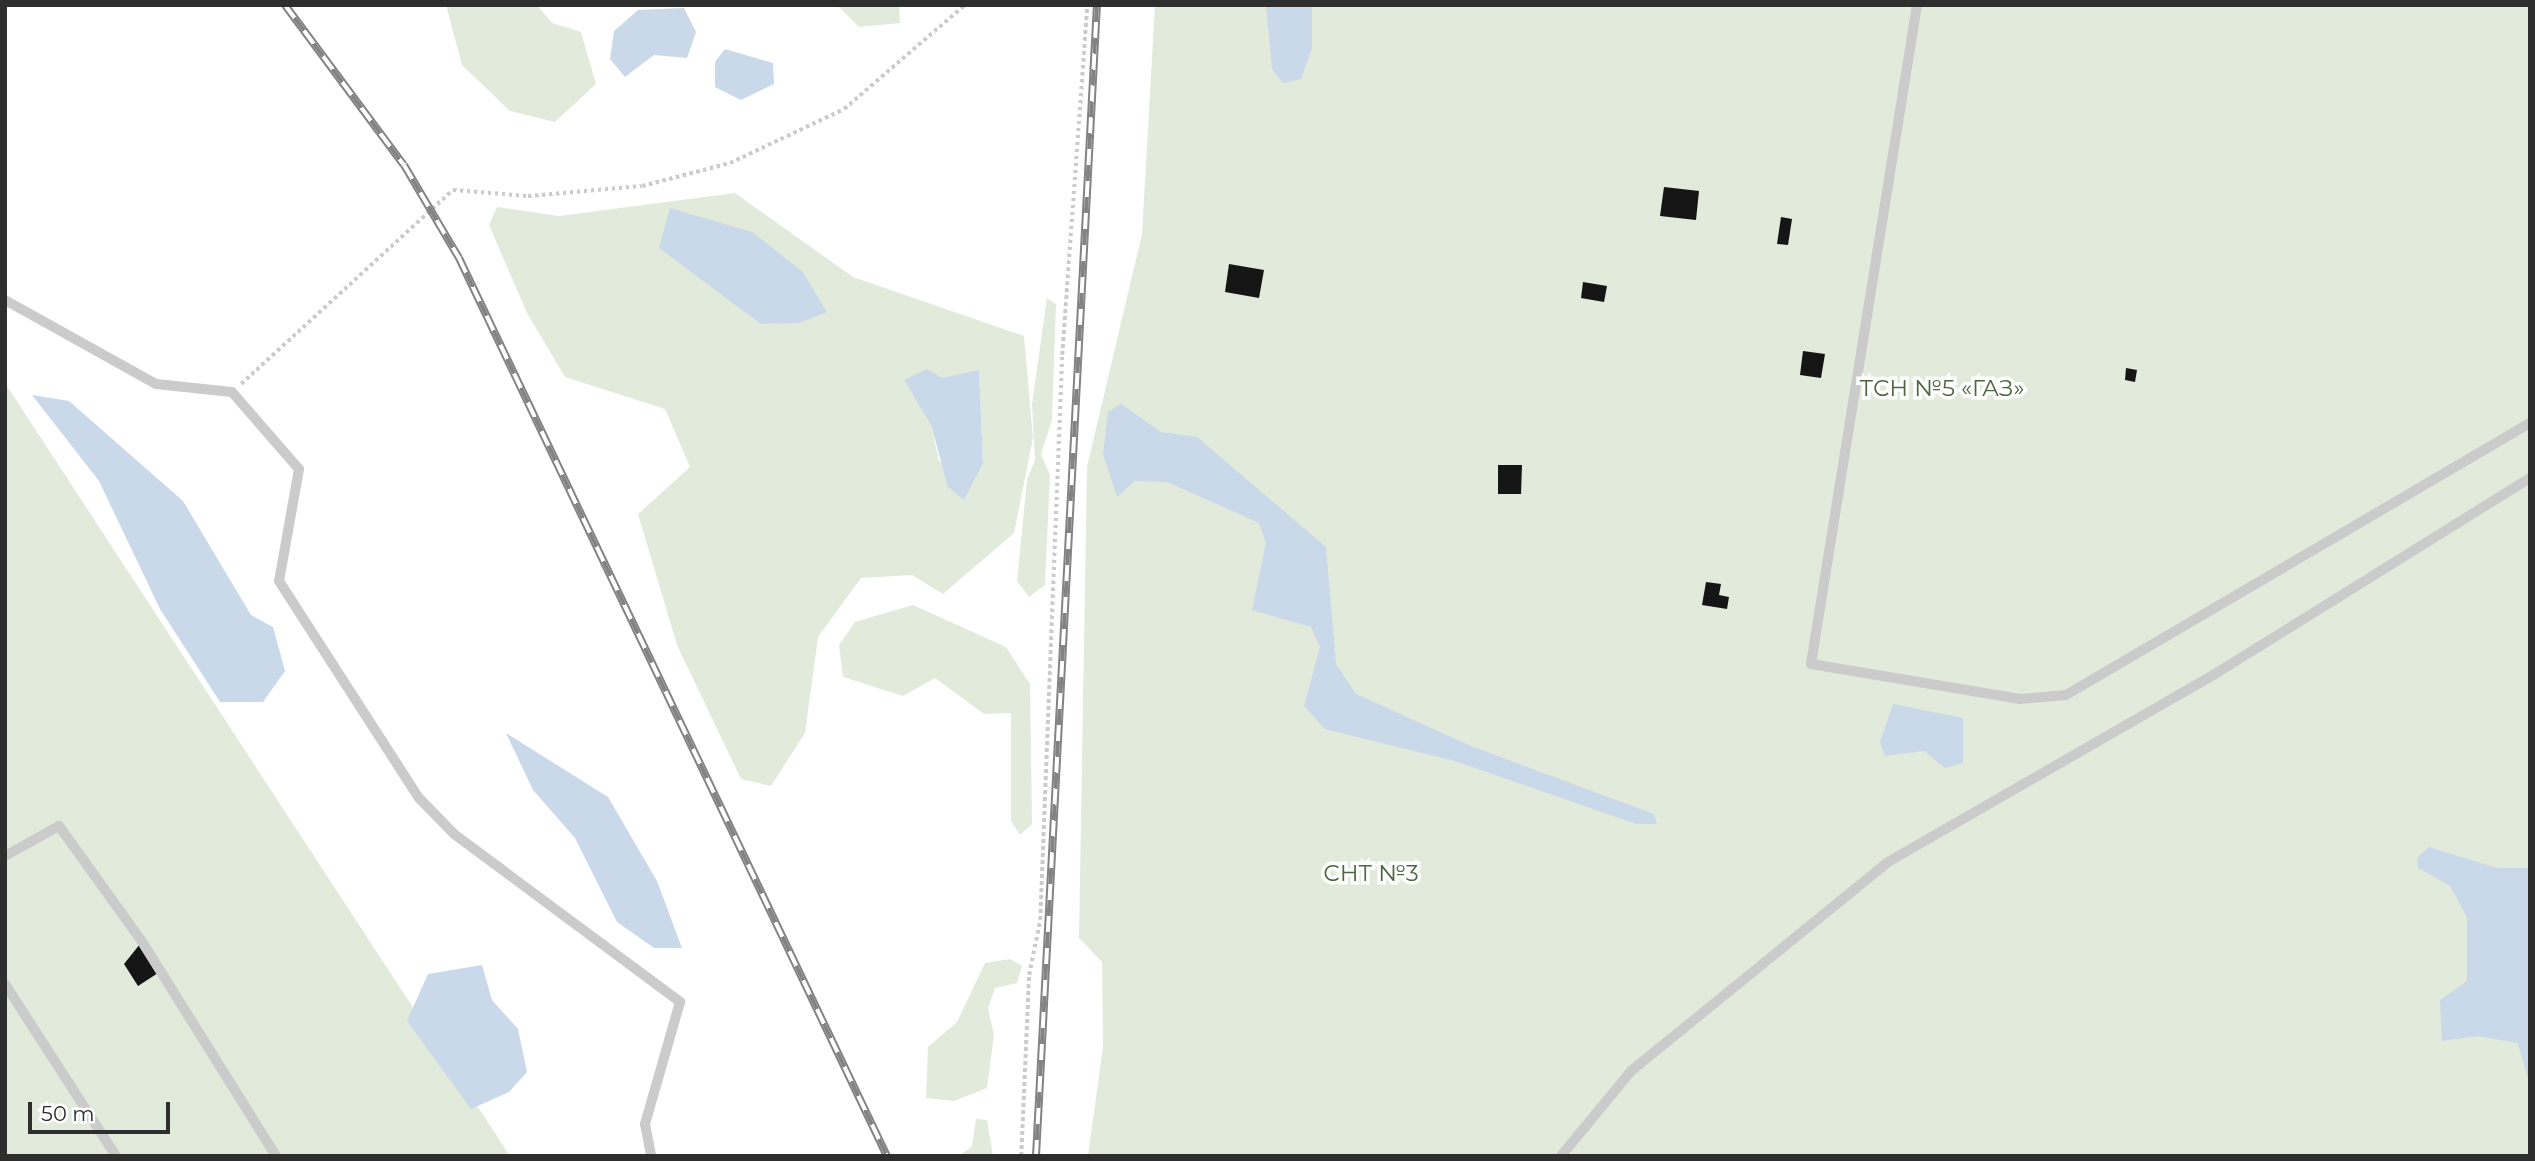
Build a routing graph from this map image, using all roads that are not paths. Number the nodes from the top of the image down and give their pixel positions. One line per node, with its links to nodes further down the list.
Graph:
1 (1917, 5): 3 (lane)
2 (5, 300): 9 (lane)
3 (2530, 423)
4 (2530, 478): 10 (lane)
5 (5, 856): 8 (lane)
6 (5, 984): 7 (lane)
7 (116, 1156)
8 (276, 1156)
9 (652, 1156)
10 (1561, 1156)

